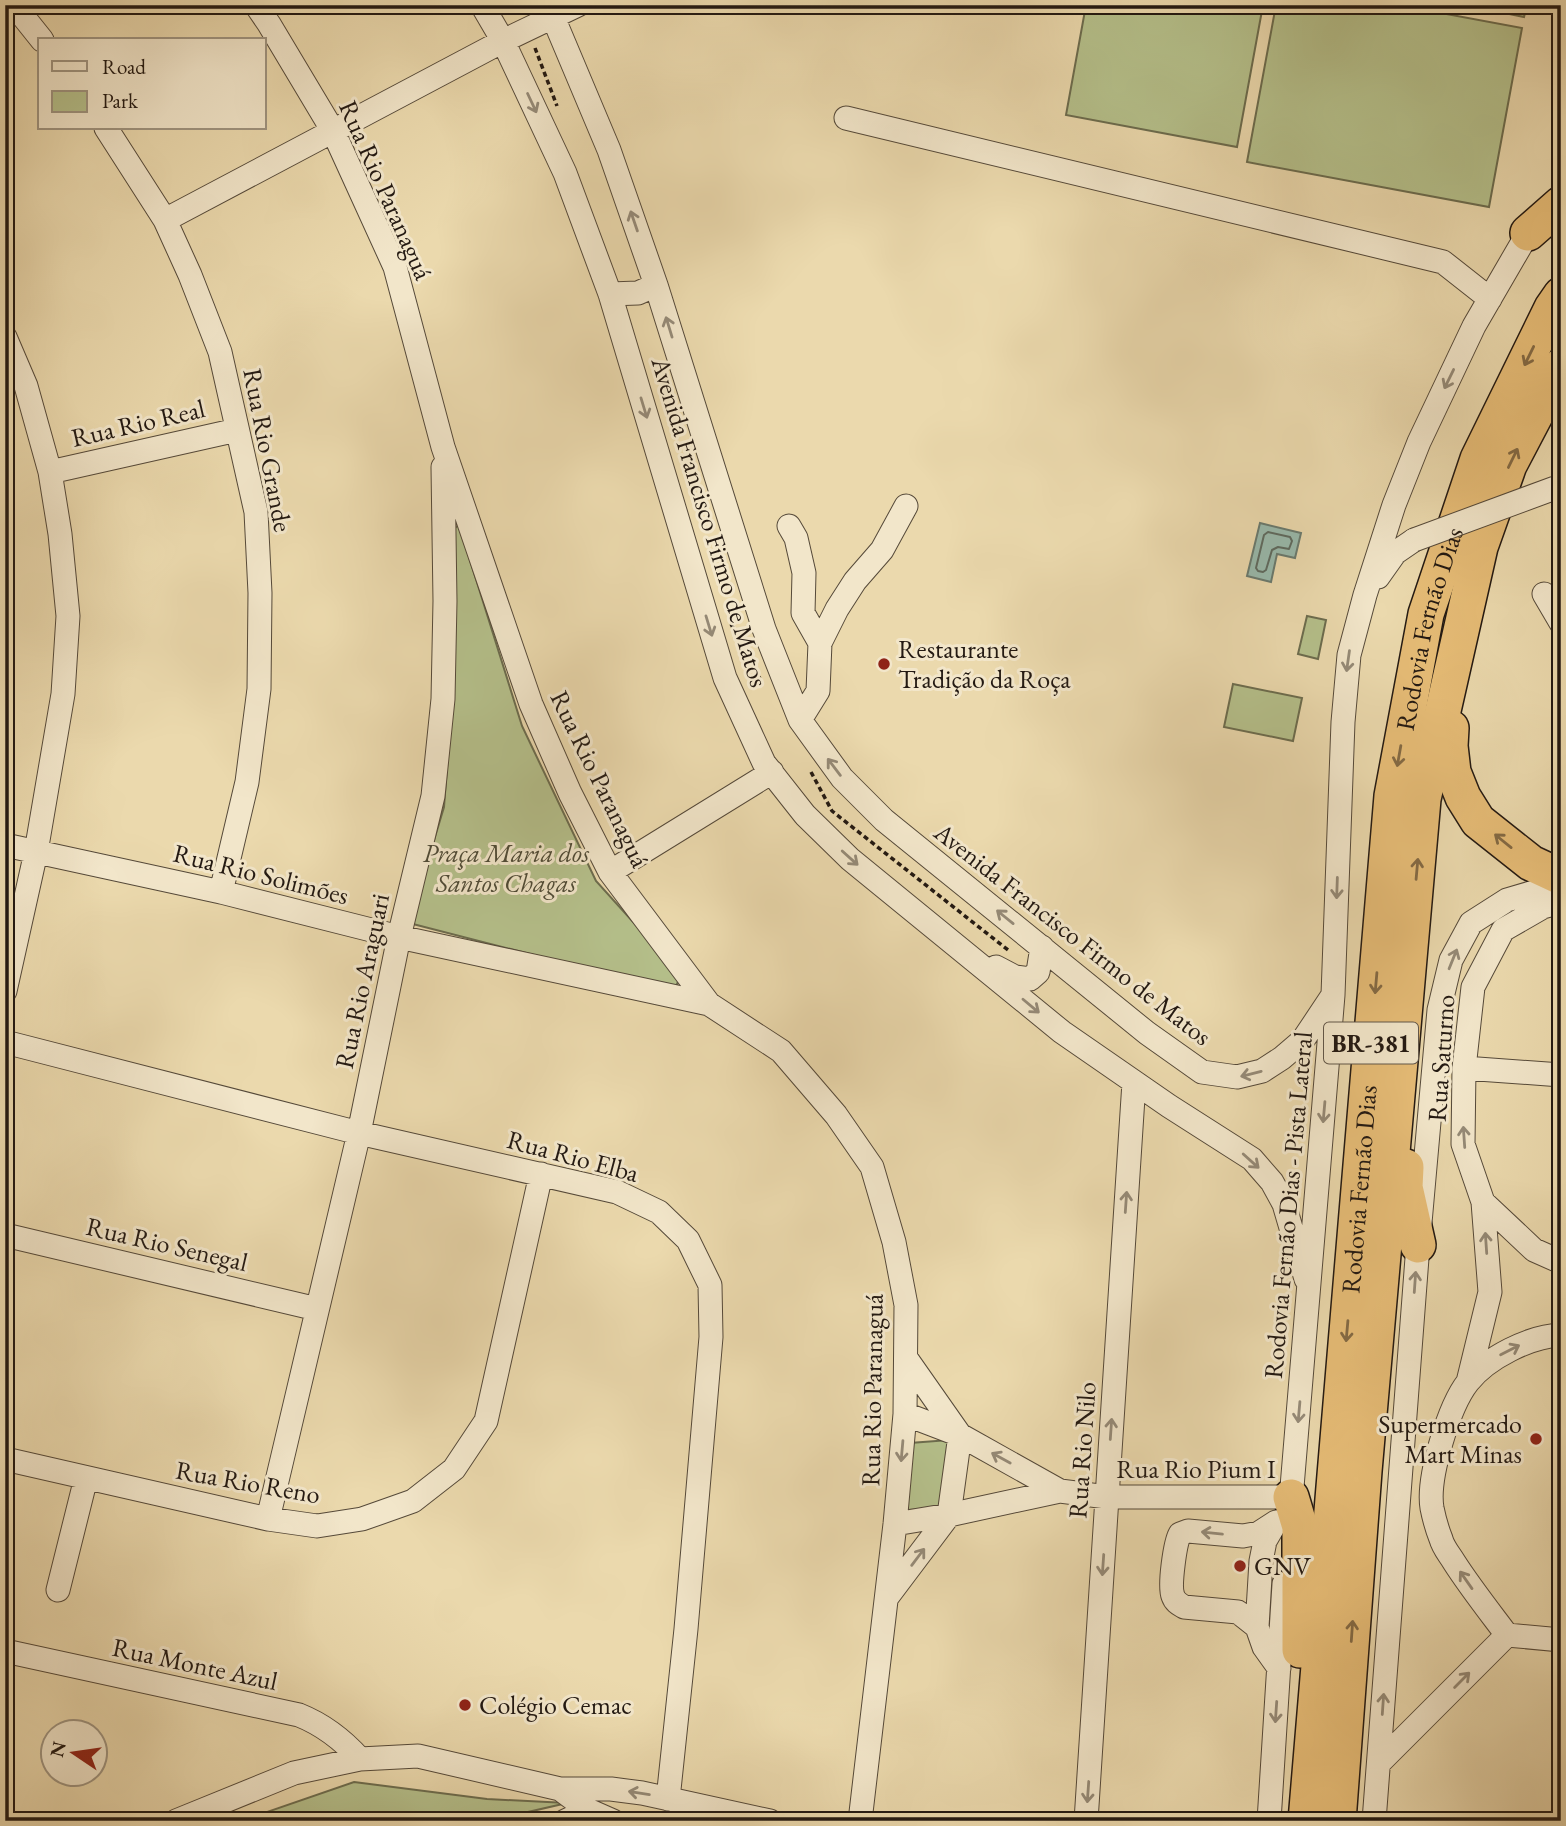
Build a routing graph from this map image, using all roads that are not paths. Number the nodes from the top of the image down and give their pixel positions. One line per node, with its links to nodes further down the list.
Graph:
1 (14, 5): 6 (street)
2 (256, 5): 10 (street, Rua Rio Paranaguá)
3 (482, 5): 7 (street, Avenida Francisco Firmo de Matos)
4 (579, 5): 5 (street)
5 (549, 11): 7 (street); 15 (street, Avenida Francisco Firmo de Matos, one-way to 5)
6 (40, 38)
7 (503, 41): 10 (street); 16 (street, Avenida Francisco Firmo de Matos, one-way to 16)
8 (846, 118): 18 (street)
9 (107, 130): 13 (street, Rua Rio Grande)
10 (333, 131): 13 (street); 22 (street, Rua Rio Paranaguá)
11 (1561, 191): 14 (street, BR-381)
12 (1561, 204): 14 (highway)
13 (165, 220): 21 (street, Rua Rio Grande)
14 (1528, 233): 18 (street, BR-381)
15 (656, 285): 16 (street); 32 (street, Avenida Francisco Firmo de Matos, one-way to 15)
16 (610, 294): 33 (street, Avenida Francisco Firmo de Matos, one-way to 33)
17 (1561, 296): 82 (highway, Rodovia Fernão Dias / BR-381, one-way to 82)
18 (1490, 299): 29 (street, BR-381, one-way to 29)
19 (5, 337): 23 (street)
20 (1561, 366): 27 (highway, Rodovia Fernão Dias / BR-381, one-way to 20)
21 (237, 430): 23 (street, Rua Rio Real); 39 (street, Rua Rio Grande)
22 (443, 447): 36 (street, Rua Rio Paranaguá); 41 (street, Rua Rio Araguari)
23 (50, 472): 35 (street)
24 (1558, 487): 29 (street, bridge)
25 (906, 506): 31 (street)
26 (789, 526): 31 (street)
27 (1480, 547): 37 (highway, one-way to 27); 44 (highway, Rodovia Fernão Dias / BR-381, one-way to 27)
28 (1544, 594): 30 (street)
29 (1365, 595): 46 (street, Rodovia Fernão Dias - Pista Lateral / BR-381, one-way to 46)
30 (1561, 623)
31 (820, 643): 32 (street)
32 (800, 720): 43 (street, Avenida Francisco Firmo de Matos, one-way to 32)
33 (772, 772): 36 (street); 42 (street, Avenida Francisco Firmo de Matos, one-way to 42)
34 (5, 845): 35 (street, Rua Rio Solimões)
35 (36, 852): 39 (street, Rua Rio Solimões); 45 (street)
36 (610, 873): 47 (street, Rua Rio Paranaguá)
37 (1561, 877)
38 (1561, 884): 56 (street, BR-381, one-way to 38)
39 (221, 892): 41 (street, Rua Rio Solimões)
40 (1561, 902): 49 (street, Rua Saturno)
41 (399, 937): 47 (street, Rua Rio Solimões); 52 (street, Rua Rio Araguari)
42 (960, 947): 43 (street); 51 (street, Avenida Francisco Firmo de Matos, one-way to 51)
43 (1042, 947): 46 (street, Avenida Francisco Firmo de Matos, one-way to 43)
44 (1406, 986): 56 (highway); 95 (highway, Rodovia Fernão Dias / BR-381, one-way to 44)
45 (5, 991)
46 (1333, 995): 58 (street, Rodovia Fernão Dias - Pista Lateral / BR-381, one-way to 58)
47 (709, 1004): 61 (street, Rua Rio Paranaguá)
48 (5, 1042): 52 (street, Rua Rio Elba)
49 (1464, 1068): 50 (street); 54 (street, Rua Saturno, one-way to 49)
50 (1561, 1074)
51 (1134, 1082): 58 (street, Avenida Francisco Firmo de Matos, one-way to 58); 68 (street, Rua Rio Nilo, one-way to 51)
52 (359, 1133): 53 (street, Rua Rio Elba); 59 (street, Rua Rio Araguari)
53 (541, 1174): 71 (street, Rua Rio Reno); 85 (street, Rua Rio Elba)
54 (1483, 1202): 57 (street, Rua Saturno); 62 (street, one-way to 54)
55 (5, 1235): 59 (street, Rua Rio Senegal)
56 (1418, 1245): 81 (street, BR-381, one-way to 56)
57 (1561, 1262)
58 (1310, 1292): 69 (street, Rodovia Fernão Dias - Pista Lateral / BR-381, one-way to 69)
59 (317, 1309): 71 (street, Rua Rio Araguari)
60 (1561, 1335): 62 (street, one-way to 60)
61 (906, 1358): 63 (street, Rua Rio Paranaguá); 64 (street)
62 (1468, 1382): 76 (street, one-way to 62)
63 (905, 1414): 64 (street); 72 (street, Rua Rio Paranaguá, one-way to 72)
64 (960, 1436): 67 (street, one-way to 64); 70 (street)
65 (5, 1459): 66 (street, Rua Rio Reno)
66 (86, 1478): 71 (street, Rua Rio Reno); 73 (street)
67 (1060, 1491): 68 (street, Rua Rio Pium I); 70 (street, Rua Rio Pium I)
68 (1107, 1497): 69 (street, Rua Rio Pium I); 92 (street, Rua Rio Nilo, one-way to 92)
69 (1286, 1511): 75 (street); 75 (street, one-way to 75); 79 (street, Rodovia Fernão Dias - Pista Lateral / BR-381); 82 (highway)
70 (949, 1515): 72 (street, Rua Rio Pium I); 74 (street, one-way to 70)
71 (268, 1519)
72 (895, 1524): 74 (street, Rua Rio Paranaguá)
73 (58, 1590)
74 (886, 1599): 91 (street, Rua Rio Paranaguá)
75 (1257, 1627): 79 (street)
76 (1507, 1635): 77 (street); 81 (street, one-way to 76)
77 (1561, 1640)
78 (5, 1651): 80 (street, Rua Monte Azul)
79 (1279, 1668): 93 (street, Rodovia Fernão Dias - Pista Lateral / BR-381, one-way to 93)
80 (360, 1759): 83 (street); 87 (street)
81 (1378, 1763): 96 (street, BR-381)
82 (1309, 1786): 94 (highway, Rodovia Fernão Dias / BR-381)
83 (561, 1789): 84 (street); 86 (street)
84 (611, 1789): 85 (street, one-way to 84); 86 (street)
85 (668, 1799): 90 (street)
86 (587, 1815): 88 (street); 89 (street)
87 (176, 1821)
88 (565, 1821)
89 (613, 1821)
90 (770, 1821)
91 (860, 1821)
92 (1086, 1821)
93 (1269, 1821)
94 (1306, 1821)
95 (1338, 1821)
96 (1374, 1821)

